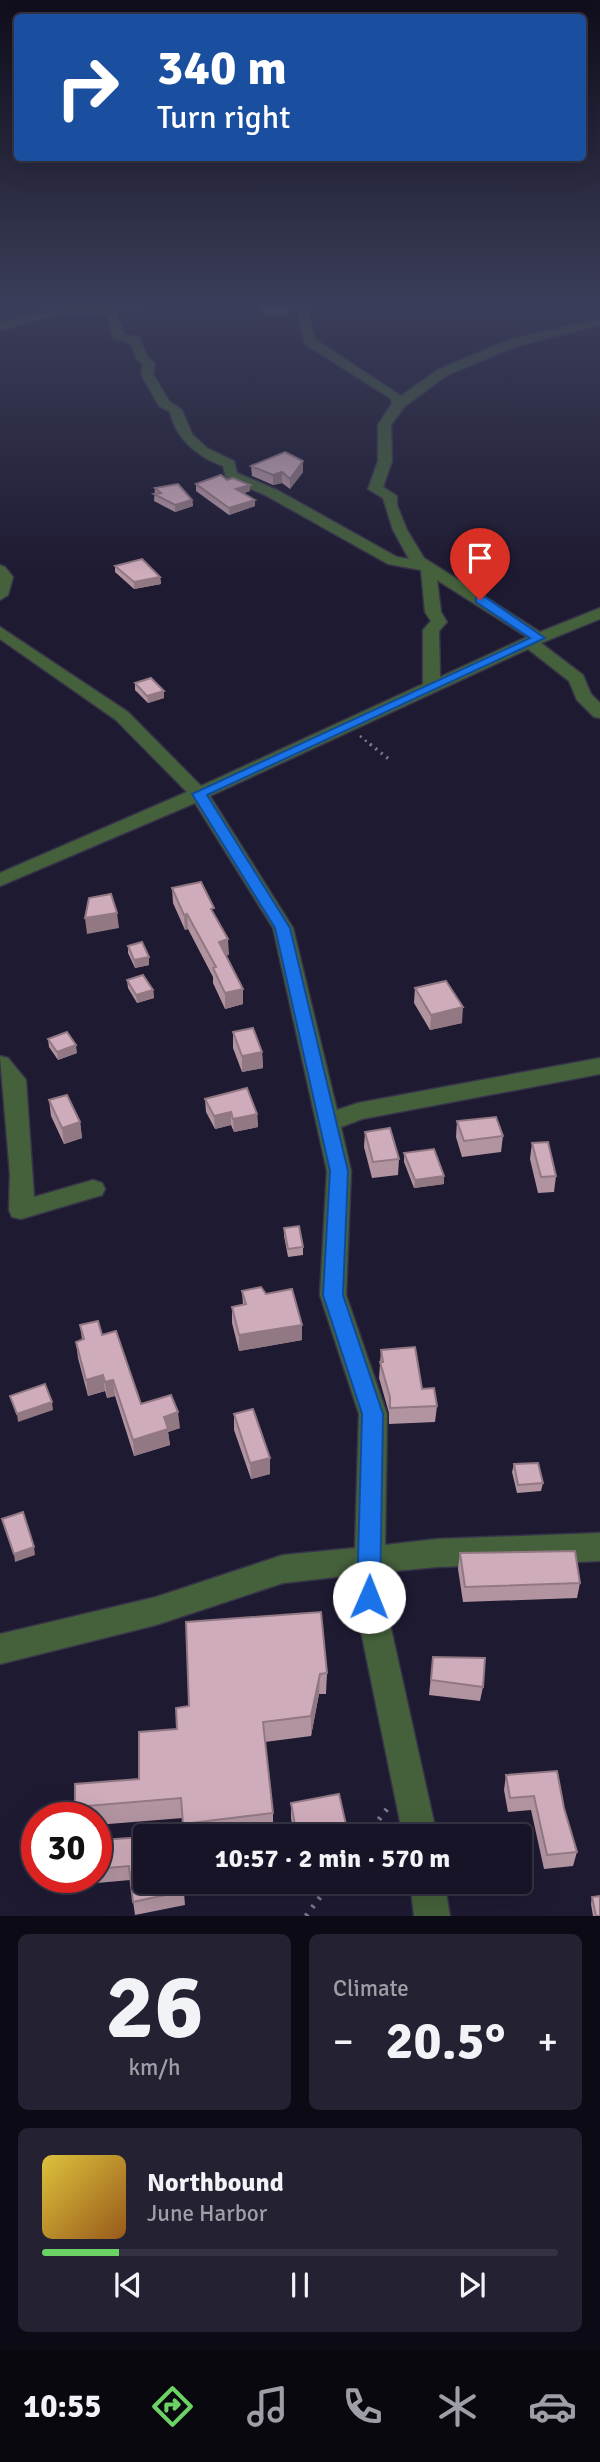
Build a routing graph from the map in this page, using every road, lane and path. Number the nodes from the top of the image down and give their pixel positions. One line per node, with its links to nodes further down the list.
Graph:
1 (160, 396): 5 (street)
2 (394, 396): 4 (street)
3 (409, 396): 4 (street)
4 (399, 404): 5 (street)
5 (428, 566): 10 (street); 11 (street)
6 (0, 570): 7 (street)
7 (0, 595)
8 (600, 613): 10 (street)
9 (0, 632): 15 (street)
10 (534, 640): 11 (street); 12 (street)
11 (432, 687): 13 (street)
12 (600, 713)
13 (348, 725): 14 (path); 15 (street)
14 (390, 760)
15 (199, 794): 16 (street); 19 (street)
16 (0, 880)
17 (0, 1064): 20 (street)
18 (600, 1066): 19 (street)
19 (328, 1123): 22 (street)
20 (93, 1189)
21 (600, 1547): 22 (street)
22 (370, 1560): 23 (street); 24 (street)
23 (0, 1648)
24 (417, 1824)
25 (322, 1894): 27 (path)
26 (429, 1894): 28 (street)
27 (306, 1916)
28 (432, 1916)

